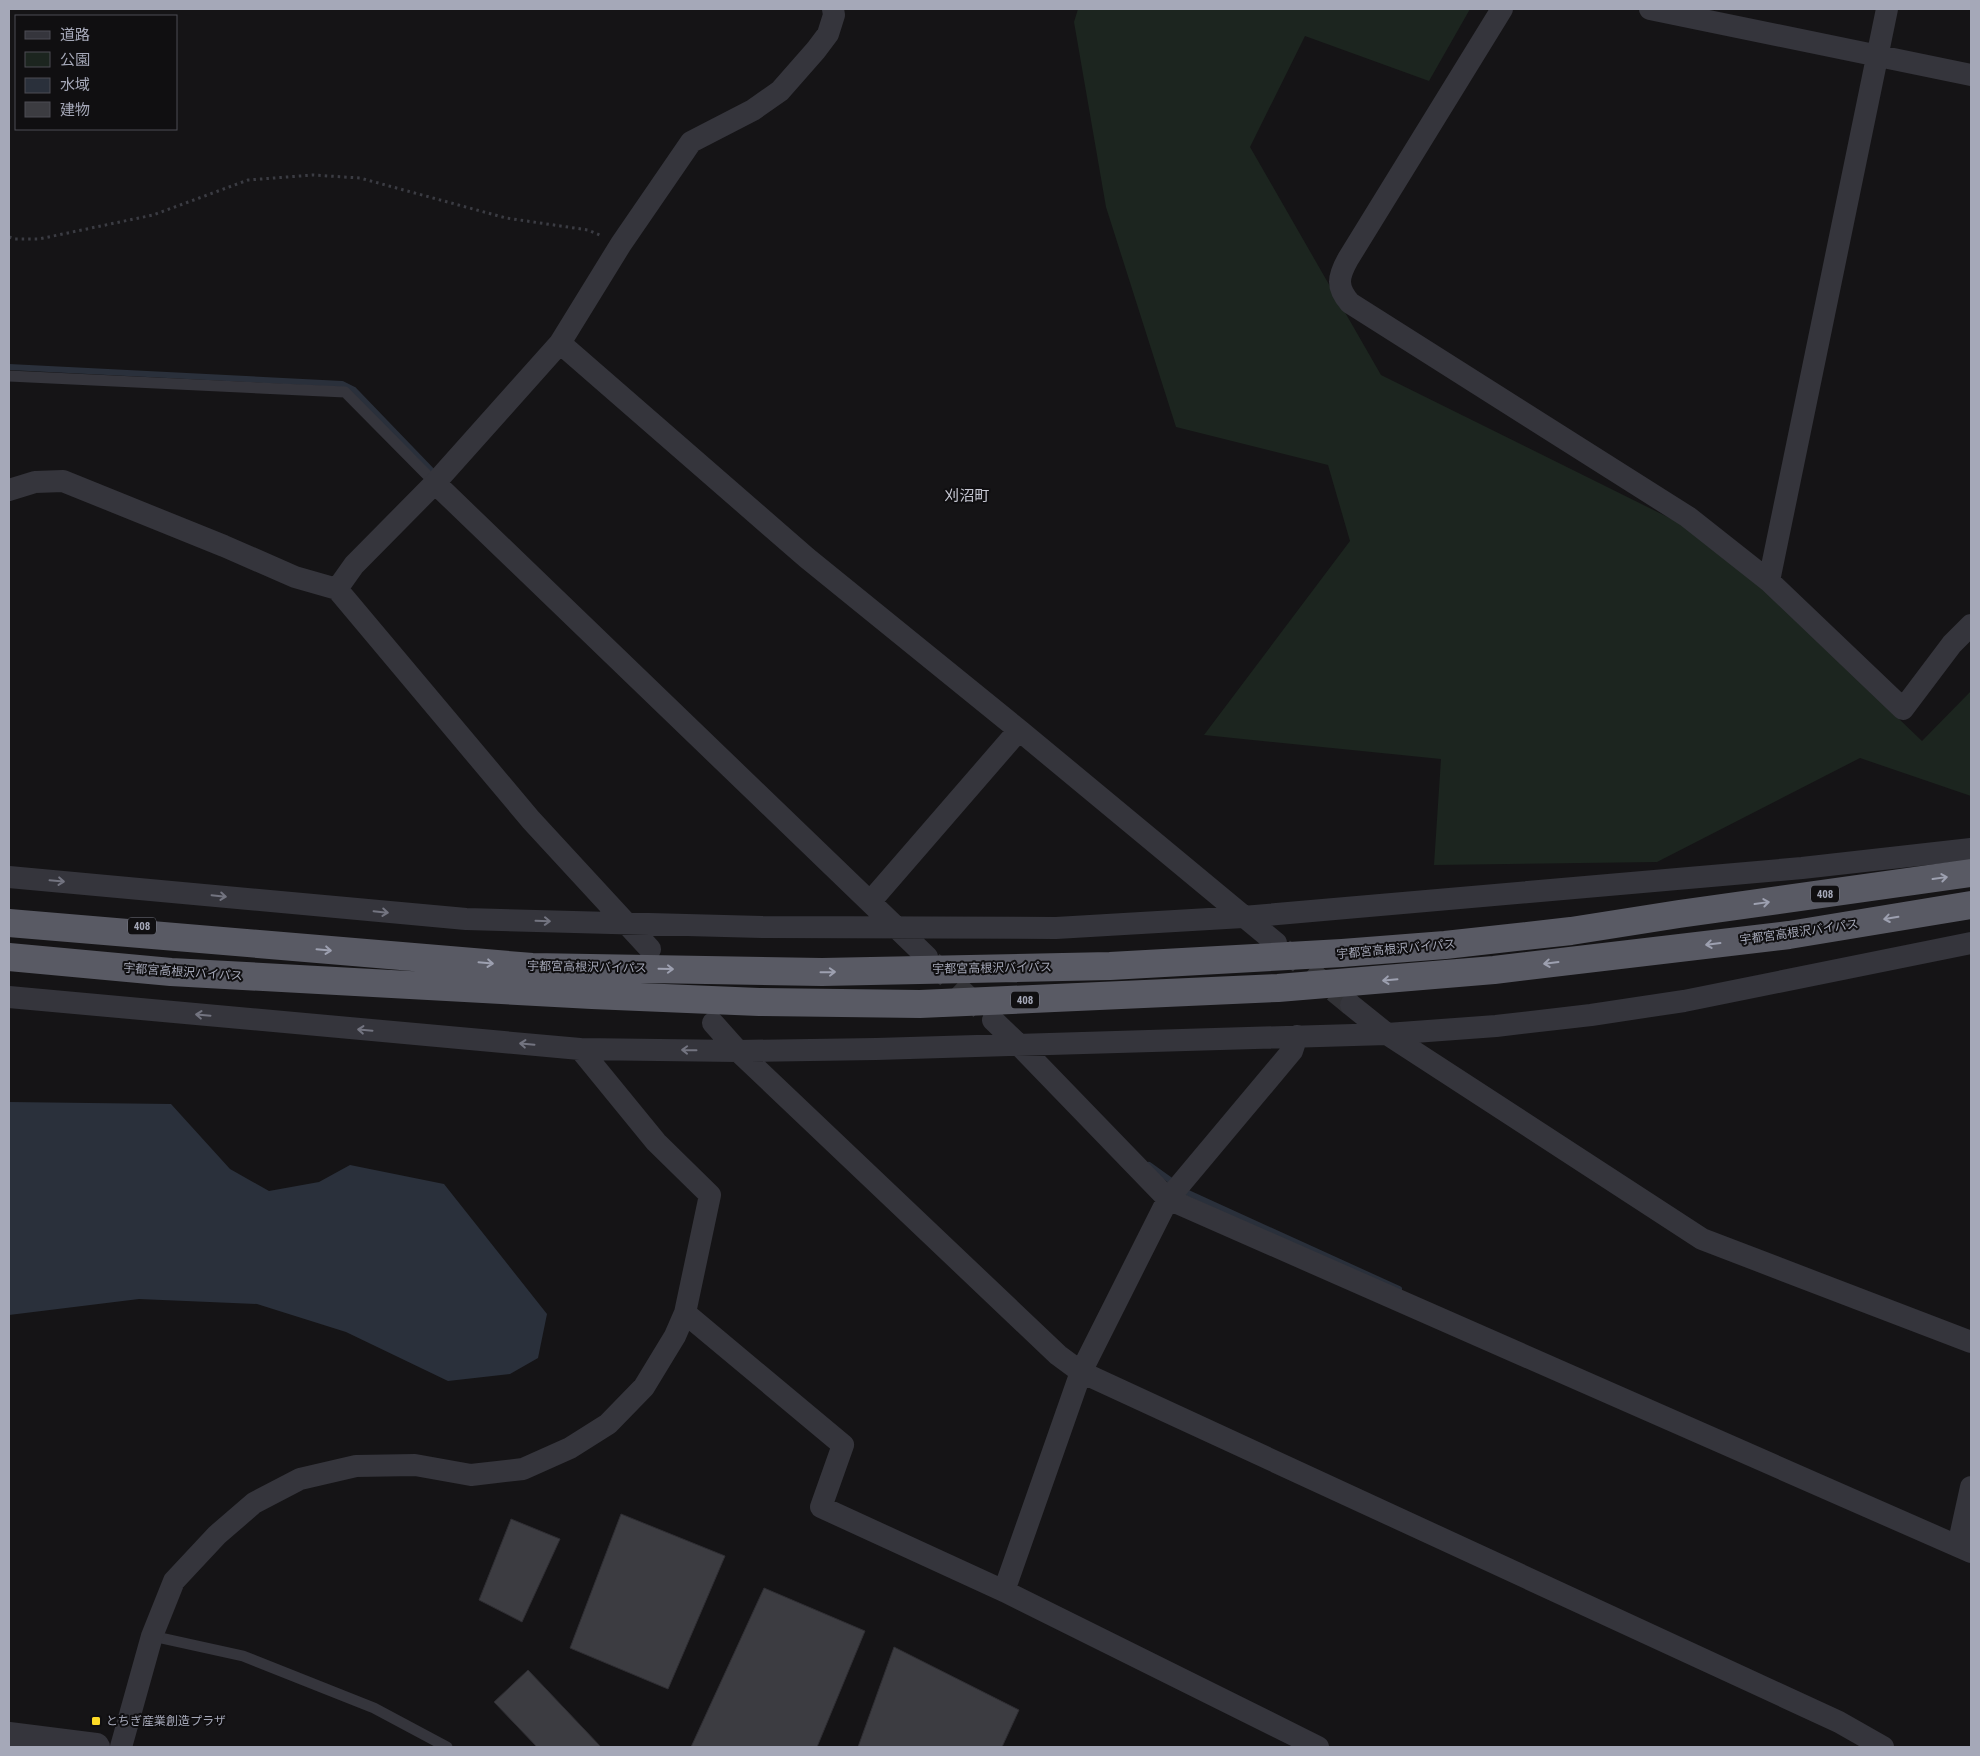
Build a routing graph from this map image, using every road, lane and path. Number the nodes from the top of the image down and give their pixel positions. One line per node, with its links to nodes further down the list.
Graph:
1 (833, 9): 8 (street)
2 (1502, 9): 13 (street)
3 (1650, 9): 5 (street)
4 (1887, 9): 5 (street)
5 (1879, 56): 6 (street); 13 (street)
6 (1971, 74)
7 (9, 237): 8 (path)
8 (621, 244): 9 (street)
9 (560, 343): 11 (street); 16 (street)
10 (9, 376): 11 (lane)
11 (435, 483): 14 (street); 20 (street)
12 (9, 490): 14 (street)
13 (1769, 581): 15 (street)
14 (337, 589): 25 (street)
15 (1971, 625)
16 (1019, 730): 20 (street); 23 (street)
17 (1971, 850): 23 (street)
18 (1971, 873): 29 (highway, 宇都宮高根沢バイパス / 408, one-way to 18)
19 (9, 877): 25 (street, one-way to 25)
20 (870, 902): 26 (street)
21 (1971, 905): 34 (highway, 宇都宮高根沢バイパス / 408, one-way to 34)
22 (9, 906): 29 (highway, 408)
23 (1243, 917): 26 (street); 28 (street)
24 (9, 923): 29 (highway, 宇都宮高根沢バイパス / 408)
25 (628, 924): 26 (street); 30 (street)
26 (897, 929): 32 (street)
27 (1971, 943): 39 (street)
28 (1276, 944)
29 (275, 946)
30 (650, 949)
31 (9, 956): 34 (highway, 宇都宮高根沢バイパス / 408)
32 (927, 957)
33 (9, 964): 34 (highway, 408)
34 (107, 966)
35 (9, 997): 42 (street, one-way to 35)
36 (1351, 1004): 39 (street)
37 (993, 1020): 41 (street)
38 (713, 1023): 43 (street)
39 (1387, 1034): 40 (street); 46 (street)
40 (1297, 1036): 41 (street); 44 (street)
41 (1018, 1044): 43 (street); 44 (street)
42 (580, 1048): 43 (street, one-way to 42); 45 (street)
43 (738, 1051): 47 (street)
44 (1168, 1200): 47 (street); 49 (street)
45 (685, 1313): 50 (street); 51 (street)
46 (1971, 1342)
47 (1081, 1372): 50 (street); 57 (street)
48 (1971, 1487): 49 (street)
49 (1964, 1549)
50 (1004, 1590): 56 (street)
51 (152, 1636): 54 (street); 55 (lane)
52 (11, 1740): 53 (street)
53 (96, 1747)
54 (121, 1747)
55 (447, 1747)
56 (1318, 1747)
57 (1883, 1747)

